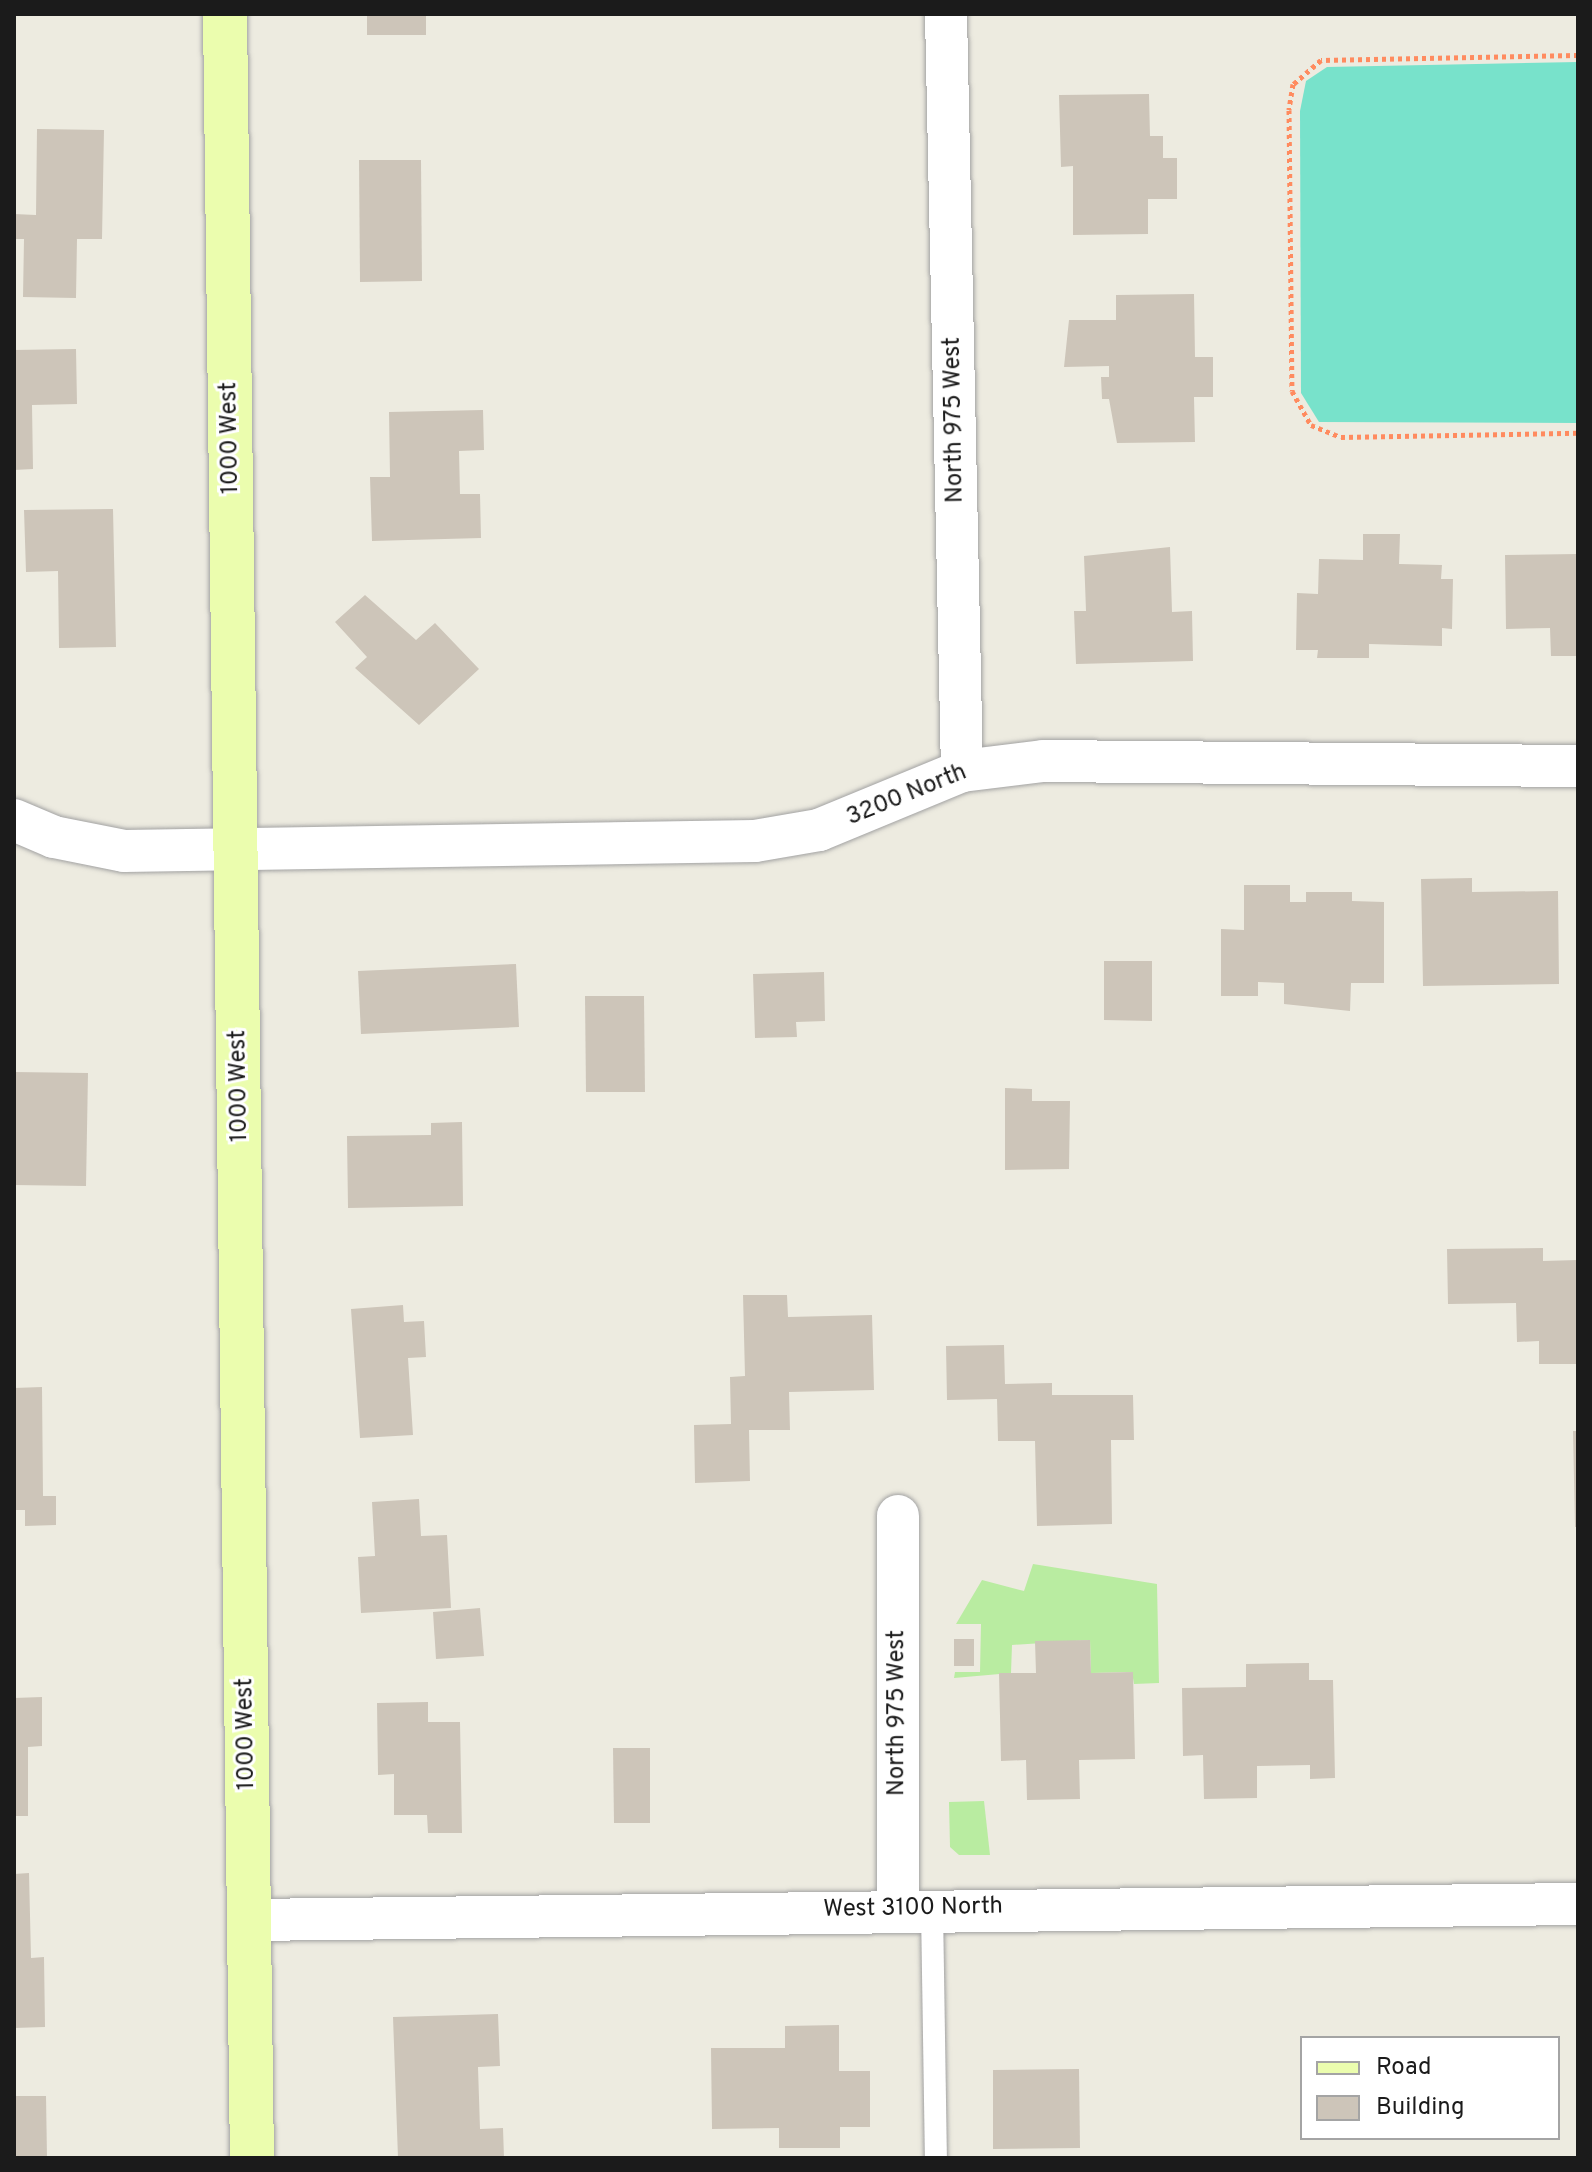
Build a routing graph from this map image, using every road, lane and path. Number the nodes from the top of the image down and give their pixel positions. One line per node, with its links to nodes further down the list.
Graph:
1 (225, 14): 8 (street, 1000 West)
2 (946, 14): 6 (street, North 975 West)
3 (1578, 55): 4 (path)
4 (1578, 433)
5 (1578, 766): 6 (street, 3200 North)
6 (962, 771): 8 (street, 3200 North)
7 (14, 820): 8 (street, 3200 North)
8 (238, 852): 12 (street, 1000 West)
9 (898, 1516): 11 (street, North 975 West)
10 (1578, 1904): 11 (street, West 3100 North)
11 (915, 1909): 12 (street, West 3100 North); 14 (lane)
12 (249, 1920): 13 (street, 1000 West)
13 (252, 2158)
14 (936, 2158)

